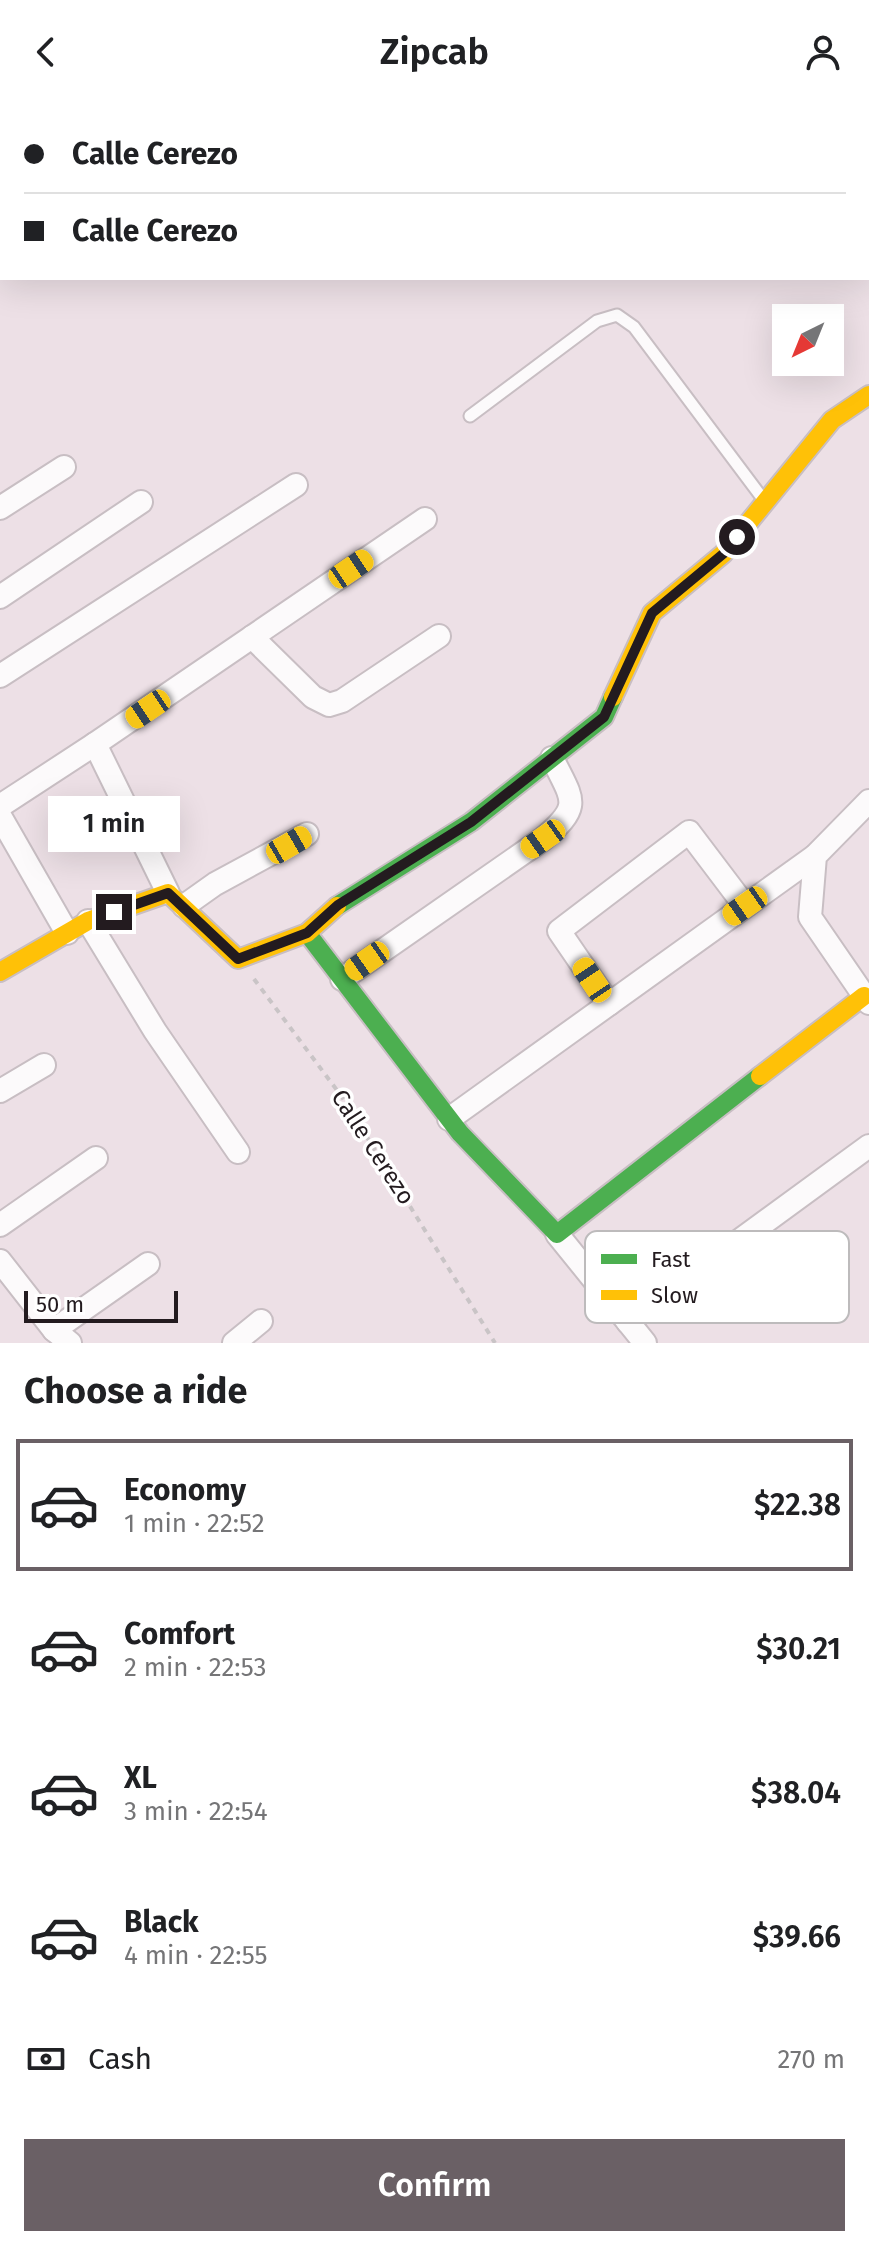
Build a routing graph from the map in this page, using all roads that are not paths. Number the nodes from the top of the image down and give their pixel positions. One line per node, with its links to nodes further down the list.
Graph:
1 (869, 395): 6 (street)
2 (470, 416): 6 (lane)
3 (64, 467): 7 (street)
4 (296, 485): 12 (street)
5 (141, 502): 9 (street)
6 (766, 503): 14 (street)
7 (0, 508)
8 (425, 519): 11 (street)
9 (0, 597)
10 (439, 636): 11 (street)
11 (252, 637): 13 (street)
12 (0, 676)
13 (95, 744): 16 (street); 20 (street)
14 (552, 758): 24 (street); 26 (street)
15 (869, 801): 19 (street)
16 (0, 806)
17 (0, 816): 23 (street)
18 (307, 834): 20 (street)
19 (815, 856): 21 (street); 27 (street)
20 (176, 900): 22 (street); 24 (street)
21 (745, 906): 28 (street); 28 (street)
22 (88, 921): 23 (street); 33 (street)
23 (67, 933): 25 (street)
24 (307, 933): 26 (street)
25 (0, 972)
26 (342, 979): 31 (street)
27 (867, 1000): 37 (street)
28 (609, 1004): 31 (street)
29 (44, 1065): 30 (street)
30 (0, 1091)
31 (449, 1119): 37 (street)
32 (869, 1146): 36 (street)
33 (238, 1152)
34 (96, 1158): 35 (street)
35 (0, 1225)
36 (753, 1231)
37 (557, 1234): 40 (street)
38 (0, 1261): 43 (street)
39 (148, 1264): 43 (street)
40 (585, 1269)
41 (261, 1321): 44 (street)
42 (629, 1323): 45 (street)
43 (62, 1337)
44 (234, 1343)
45 (645, 1343)

